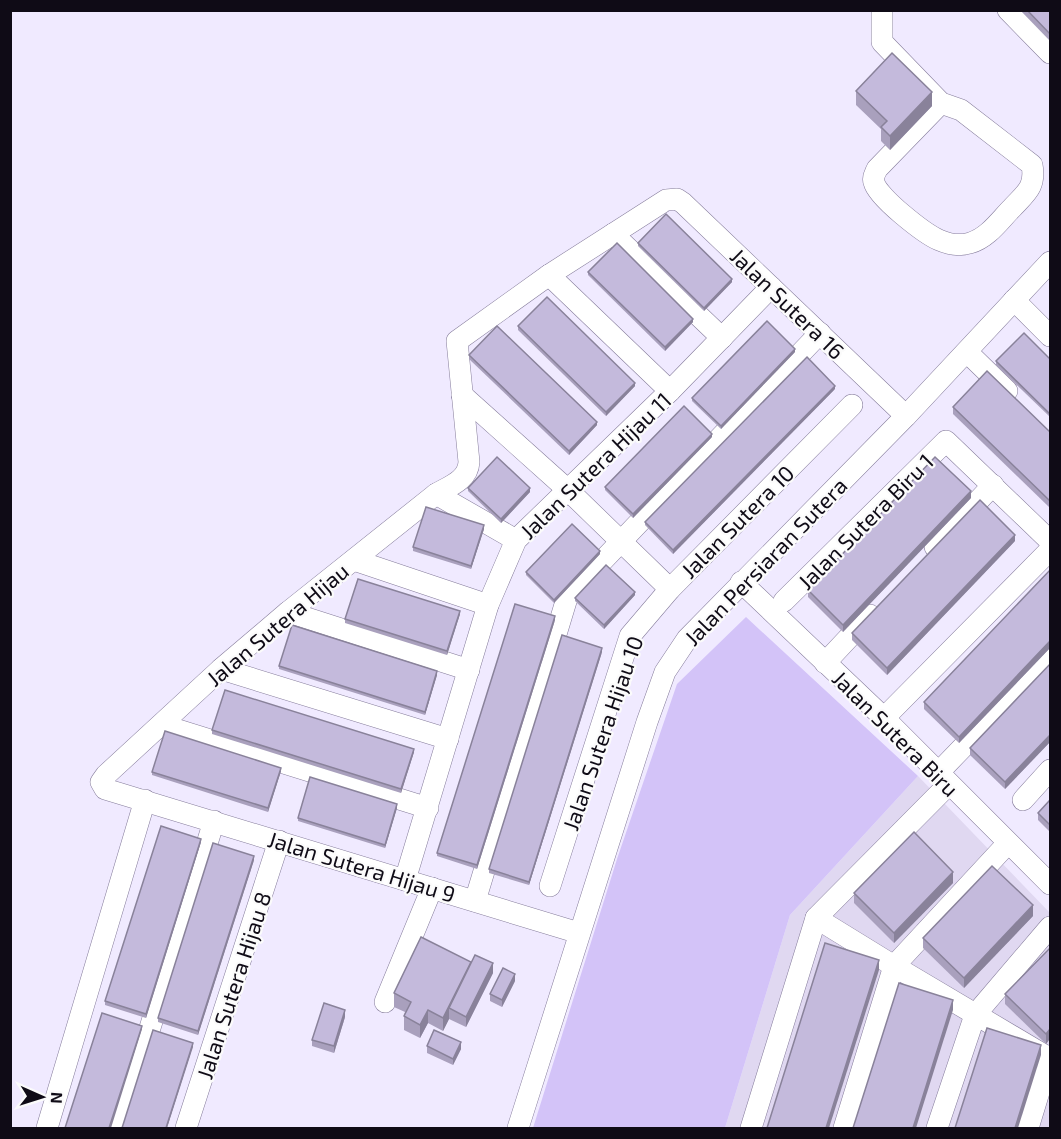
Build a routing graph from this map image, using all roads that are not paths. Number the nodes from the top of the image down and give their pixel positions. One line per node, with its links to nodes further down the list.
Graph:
1 (882, 10): 4 (street)
2 (1008, 10): 3 (street)
3 (1050, 53)
4 (941, 103): 4 (street)
5 (666, 200): 6 (street, Jalan Sutera Hijau); 9 (street, Jalan Sutera 16)
6 (613, 234): 8 (street, Jalan Sutera Hijau); 13 (street)
7 (1050, 262): 10 (street, Jalan Persiaran Sutera)
8 (549, 275): 15 (street); 16 (street, Jalan Sutera Hijau)
9 (771, 287): 11 (street, Jalan Sutera 16); 13 (street, Jalan Sutera Hijau 11)
10 (1014, 300): 12 (street); 14 (street, Jalan Persiaran Sutera)
11 (820, 333): 19 (street, Jalan Sutera 16); 24 (street)
12 (1050, 336)
13 (722, 338): 15 (street, Jalan Sutera Hijau 11)
14 (967, 352): 18 (street); 19 (street, Jalan Persiaran Sutera)
15 (670, 391): 21 (street, Jalan Sutera Hijau 11)
16 (462, 395): 21 (street, Jalan Sutera 10); 22 (street, Jalan Sutera Hijau)
17 (852, 405): 30 (street, Jalan Sutera 10)
18 (1025, 409)
19 (906, 416): 29 (street, Jalan Persiaran Sutera)
20 (993, 485): 25 (street); 28 (street); 32 (street, Jalan Sutera Biru 1)
21 (569, 491): 23 (street, Jalan Sutera Hijau 11); 24 (street, Jalan Sutera 10)
22 (436, 494): 23 (street); 27 (street, Jalan Sutera Hijau)
23 (516, 540): 33 (street, Jalan Sutera Hijau 11)
24 (621, 541): 30 (street, Jalan Sutera 10); 54 (street)
25 (1050, 541)
26 (1050, 550): 39 (street)
27 (354, 560): 33 (street); 34 (street, Jalan Sutera Hijau)
28 (920, 563)
29 (741, 582): 36 (street, Jalan Sutera Biru); 57 (street, Jalan Persiaran Sutera)
30 (670, 589): 52 (street, Jalan Sutera Hijau 10)
31 (887, 598): 36 (street)
32 (784, 602)
33 (488, 605): 38 (street, Jalan Sutera Hijau 11)
34 (288, 612): 37 (street, Jalan Sutera Hijau); 38 (street)
35 (1050, 657): 43 (street)
36 (825, 663): 39 (street, Jalan Sutera Biru)
37 (220, 669): 40 (street, Jalan Sutera Hijau); 41 (street)
38 (469, 670): 41 (street, Jalan Sutera Hijau 11)
39 (884, 718): 43 (street, Jalan Sutera Biru)
40 (162, 724): 44 (street, Jalan Sutera Hijau); 46 (street)
41 (448, 739): 46 (street, Jalan Sutera Hijau 11)
42 (1050, 770): 45 (street)
43 (943, 779): 49 (street, Jalan Sutera Biru); 55 (street)
44 (145, 800): 47 (street, Jalan Sutera Hijau 9); 62 (street)
45 (1023, 800)
46 (428, 808): 50 (street, Jalan Sutera Hijau 11)
47 (214, 821): 48 (street, Jalan Sutera Hijau 9); 63 (street)
48 (279, 841): 50 (street, Jalan Sutera Hijau 9); 64 (street, Jalan Sutera Hijau 8)
49 (1008, 843): 51 (street, Jalan Sutera Biru); 58 (street)
50 (405, 880): 53 (street, Jalan Sutera Hijau 9)
51 (1050, 884)
52 (550, 886)
53 (432, 888): 54 (street, Jalan Sutera Hijau 9); 59 (street)
54 (475, 901): 57 (street, Jalan Sutera Hijau 9)
55 (816, 918): 58 (street); 66 (street)
56 (1050, 927): 60 (street)
57 (579, 933): 65 (street, Jalan Persiaran Sutera)
58 (894, 966): 60 (street); 67 (street)
59 (384, 1002)
60 (975, 1015): 61 (street); 68 (street)
61 (1050, 1057): 69 (street)
62 (47, 1128)
63 (119, 1128)
64 (186, 1128)
65 (518, 1128)
66 (751, 1128)
67 (844, 1128)
68 (937, 1128)
69 (1028, 1128)

